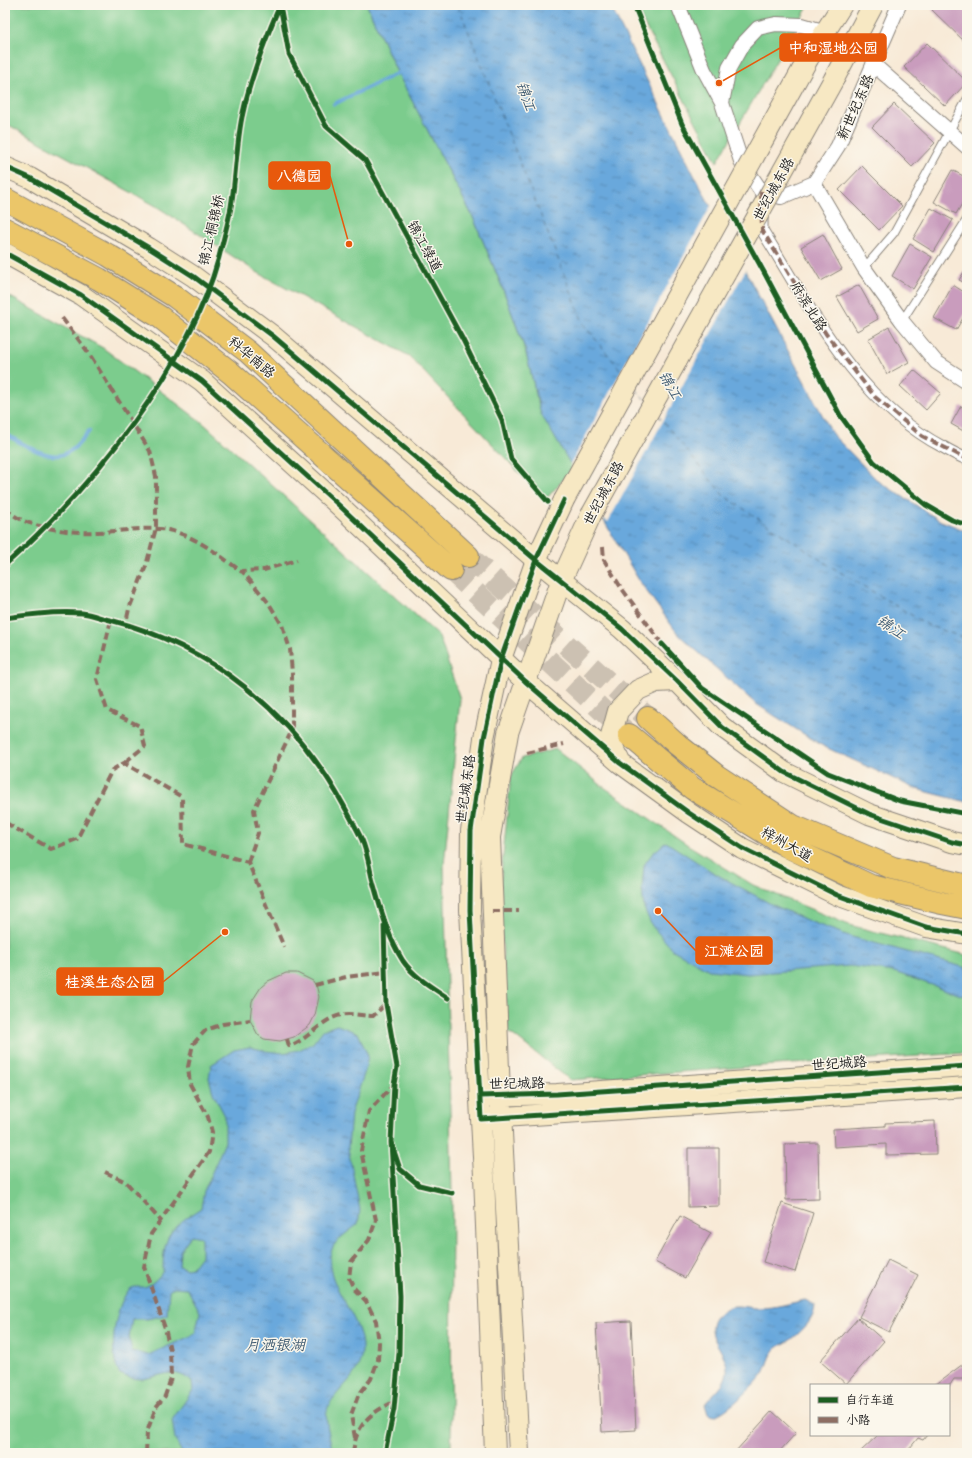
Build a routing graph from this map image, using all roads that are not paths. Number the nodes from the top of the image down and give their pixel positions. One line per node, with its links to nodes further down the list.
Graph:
1 (678, 5): 9 (street)
2 (842, 5): 5 (main road)
3 (873, 5): 7 (main road, 新世纪东路)
4 (899, 5): 6 (street, 新世纪东路)
5 (826, 32): 9 (street); 26 (main road, 世纪城东路, bridge)
6 (873, 64): 10 (street); 13 (street, 新世纪东路)
7 (835, 77): 28 (main road, 世纪城东路, bridge)
8 (967, 99): 10 (lane)
9 (722, 103): 14 (street)
10 (949, 131): 11 (street); 19 (lane)
11 (967, 147)
12 (5, 167): 26 (main road)
13 (814, 183): 14 (street); 19 (street)
14 (761, 191): 24 (street, 府滨北路)
15 (5, 199): 25 (highway, 科华南路)
16 (967, 219): 21 (lane)
17 (5, 229): 20 (highway, 科华南路)
18 (5, 253): 22 (main road)
19 (864, 268): 21 (street)
20 (160, 317): 22 (main road); 27 (highway, 科华南路)
21 (902, 321): 23 (street)
22 (202, 381): 29 (main road)
23 (967, 382)
24 (967, 459)
25 (468, 556)
26 (536, 560): 28 (main road); 29 (main road, 世纪城东路)
27 (451, 570)
28 (561, 581): 30 (main road); 31 (main road, 世纪城东路)
29 (501, 659): 31 (main road); 42 (main road, 世纪城东路)
30 (677, 681): 34 (main road); 35 (main road)
31 (525, 682): 34 (main road); 41 (main road, 世纪城东路)
32 (648, 718): 36 (highway, 梓州大道)
33 (629, 735): 37 (highway, 梓州大道)
34 (620, 763): 38 (main road)
35 (967, 845)
36 (967, 886)
37 (967, 908)
38 (967, 934)
39 (967, 1066): 41 (main road, 世纪城路)
40 (967, 1088): 43 (main road)
41 (500, 1095): 42 (main road, 世纪城路); 43 (main road, 世纪城东路)
42 (480, 1096): 44 (main road, 世纪城路)
43 (501, 1117): 44 (main road); 46 (main road)
44 (481, 1119): 45 (main road, 世纪城路)
45 (495, 1453)
46 (519, 1453)

